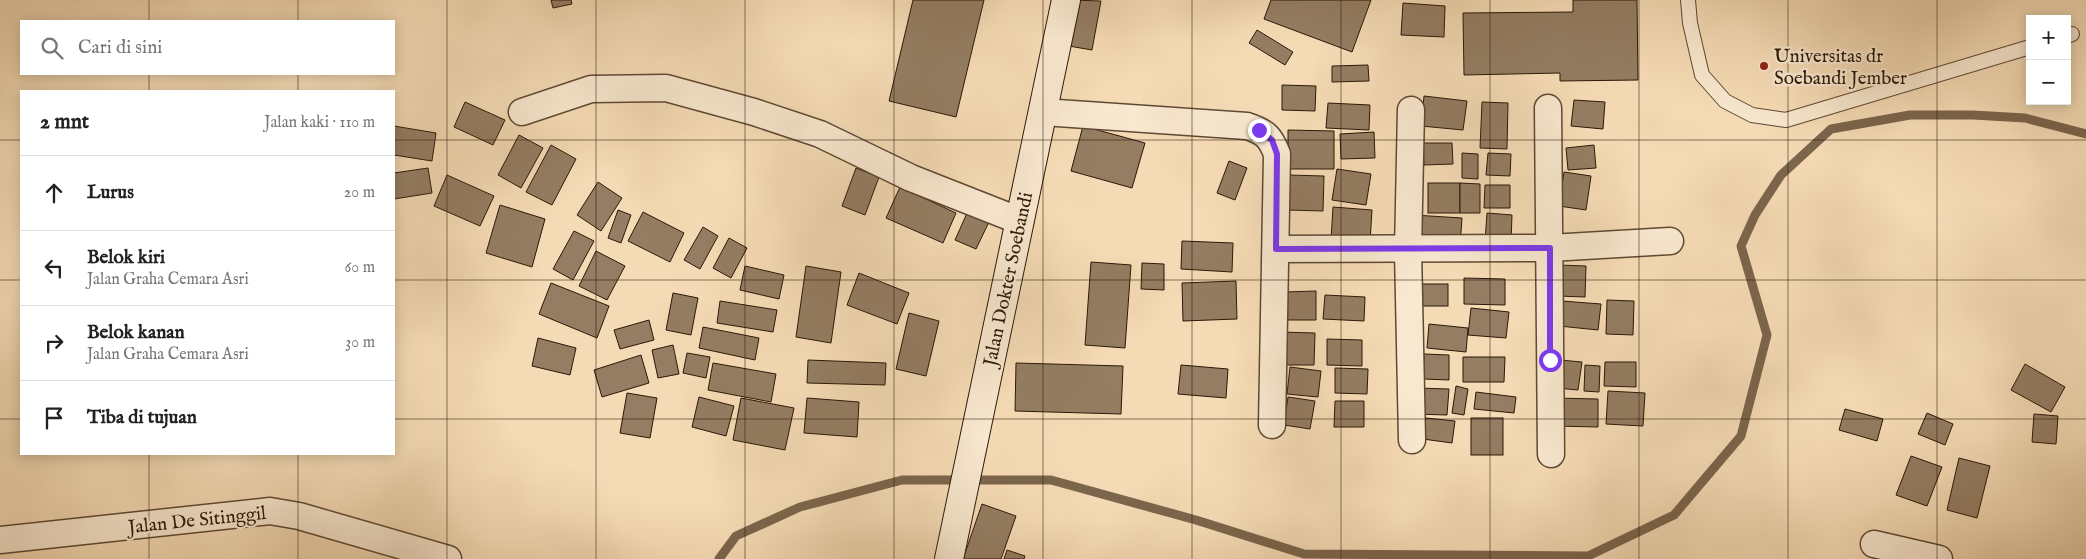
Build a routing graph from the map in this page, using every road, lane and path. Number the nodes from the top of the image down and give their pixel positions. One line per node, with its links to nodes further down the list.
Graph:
1 (1066, 0): 7 (main road, Jalan Dokter Soebandi)
2 (1688, 0): 3 (lane)
3 (2026, 48)
4 (1548, 108): 10 (street)
5 (1411, 110): 12 (street)
6 (522, 112): 8 (street)
7 (1043, 112): 8 (main road, Jalan Dokter Soebandi); 11 (street)
8 (1020, 221): 18 (main road, Jalan Dokter Soebandi)
9 (1670, 241): 10 (street)
10 (1550, 248): 12 (street); 15 (street)
11 (1276, 249): 12 (street); 13 (street)
12 (1408, 250): 14 (street)
13 (1272, 426)
14 (1412, 440)
15 (1551, 454)
16 (0, 540): 19 (street, Jalan De Sitinggil)
17 (1874, 544): 20 (street)
18 (950, 554)
19 (448, 559)
20 (1940, 559)

